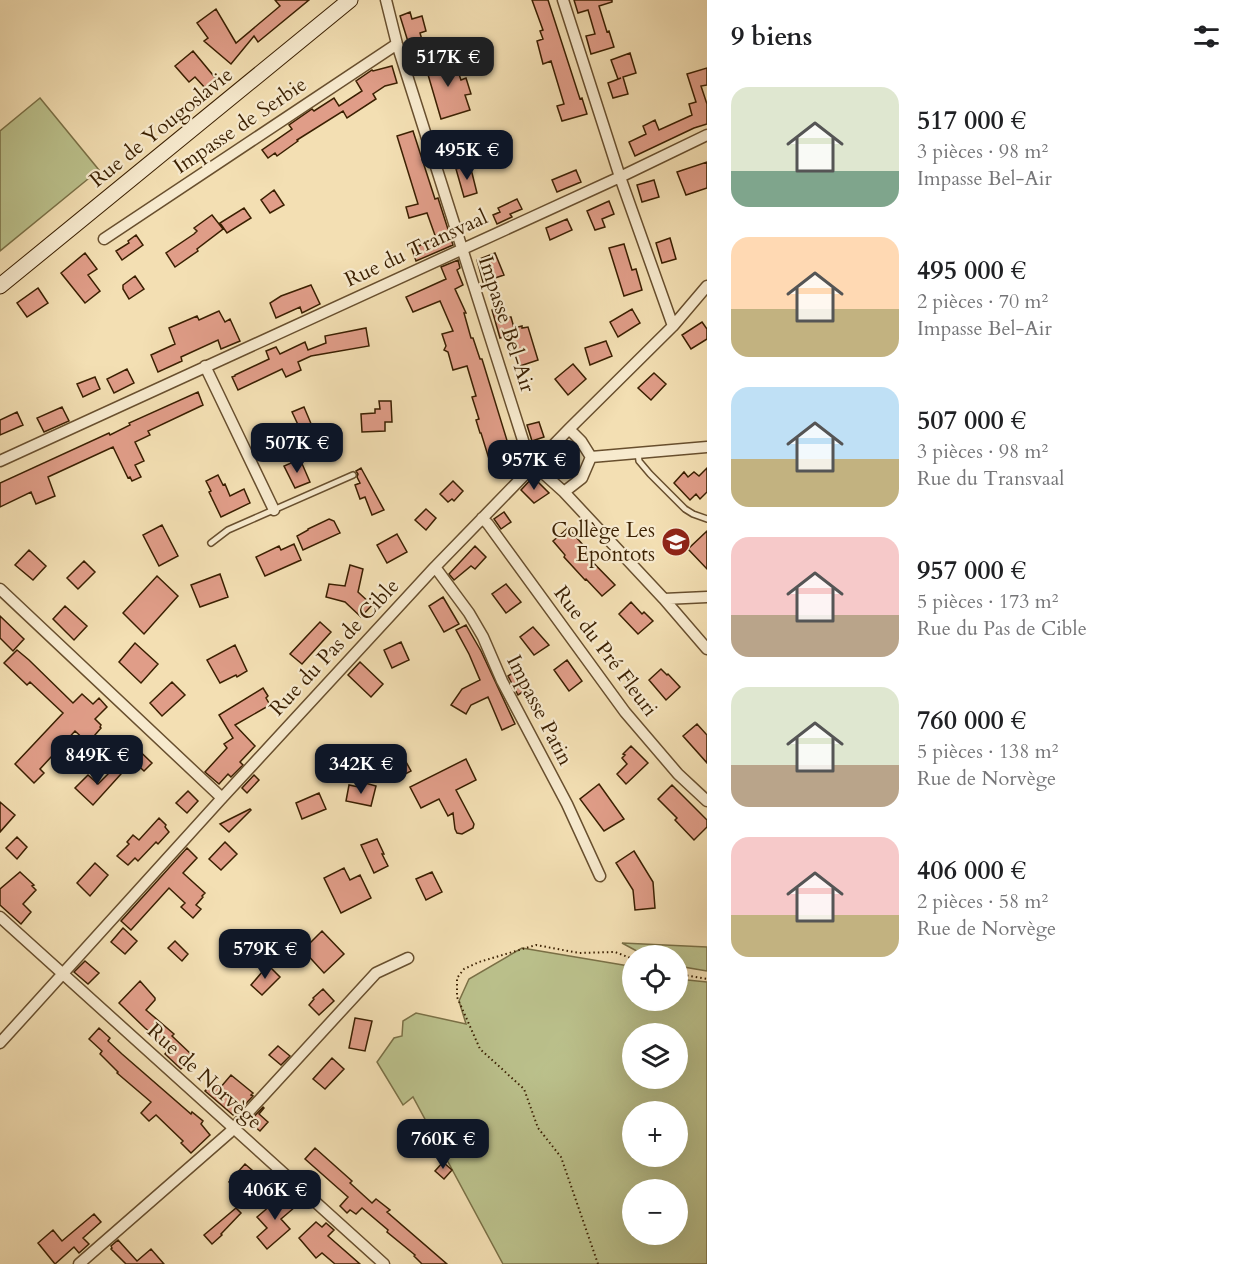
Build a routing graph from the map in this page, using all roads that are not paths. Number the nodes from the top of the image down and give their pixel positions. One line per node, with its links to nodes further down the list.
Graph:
1 (350, 0): 9 (main road, Rue de Yougoslavie)
2 (386, 0): 4 (street, Impasse Bel-Air)
3 (563, 0): 6 (street)
4 (397, 44): 7 (street, Impasse de Serbie); 8 (street, Impasse Bel-Air)
5 (707, 135): 6 (street, Rue du Transvaal)
6 (620, 177): 8 (street, Rue du Transvaal); 11 (street)
7 (104, 239)
8 (462, 248): 12 (street, Rue du Transvaal); 18 (street, Impasse Bel-Air)
9 (0, 286)
10 (707, 286): 11 (street, Rue du Pas de Cible)
11 (673, 326): 13 (street, Rue du Pas de Cible)
12 (205, 366): 17 (street, Rue du Transvaal); 21 (street)
13 (569, 429): 16 (street); 18 (street, Rue du Pas de Cible)
14 (707, 447): 15 (street)
15 (638, 453): 16 (street); 23 (lane)
16 (591, 457): 20 (street)
17 (0, 461)
18 (534, 465): 20 (street, Impasse Bel-Air); 22 (street, Rue du Pas de Cible)
19 (353, 475): 21 (lane)
20 (564, 492): 28 (street, Impasse Bel-Air)
21 (274, 510): 24 (lane)
22 (482, 518): 25 (street, Rue du Pas de Cible); 31 (street, Rue du Pré Fleuri)
23 (707, 519)
24 (211, 543)
25 (435, 567): 30 (street, Rue du Pas de Cible); 32 (street, Impasse Patin)
26 (0, 589): 30 (street)
27 (707, 597): 28 (street)
28 (663, 599): 29 (street, Impasse Bel-Air)
29 (707, 649)
30 (222, 798): 35 (street, Rue du Pas de Cible)
31 (707, 801)
32 (600, 876)
33 (0, 917): 35 (street, Rue de Norvège)
34 (408, 958): 37 (street)
35 (63, 973): 36 (street, Rue du Pas de Cible); 37 (street, Rue de Norvège)
36 (0, 1043)
37 (233, 1128): 38 (street); 39 (street, Rue de Norvège)
38 (79, 1264)
39 (384, 1264)

